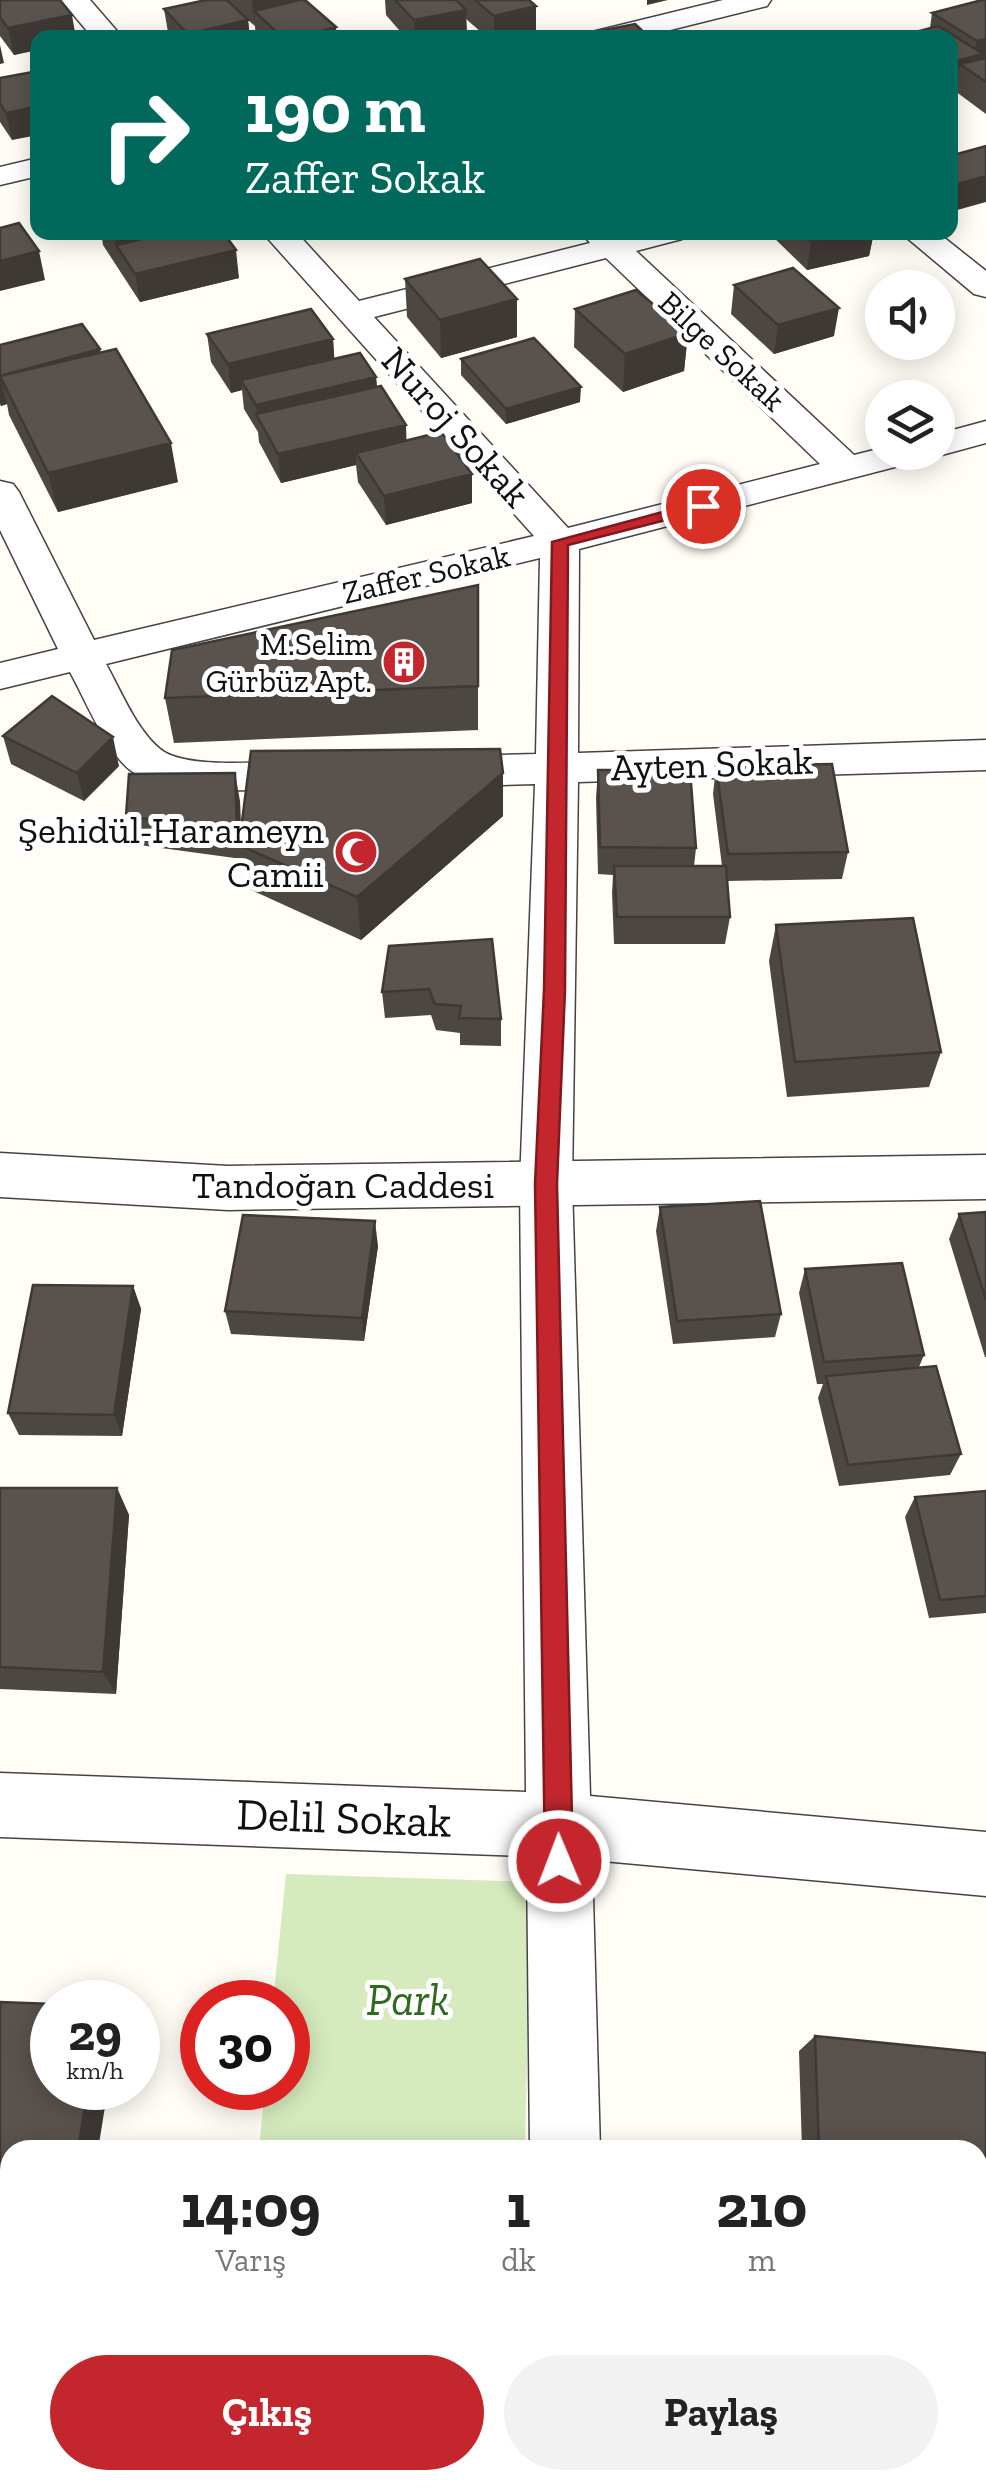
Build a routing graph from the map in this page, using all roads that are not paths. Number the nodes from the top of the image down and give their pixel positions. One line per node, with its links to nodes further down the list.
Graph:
1 (76, 0): 4 (street)
2 (757, 0): 6 (street)
3 (614, 5): 5 (street)
4 (102, 30)
5 (648, 30)
6 (662, 30)
7 (30, 169): 8 (street)
8 (0, 176)
9 (285, 240): 13 (street, Nuroj Sokak)
10 (605, 240): 13 (street); 17 (street, Bilge Sokak)
11 (926, 240): 12 (street)
12 (986, 287)
13 (352, 313): 19 (street, Nuroj Sokak)
14 (986, 432): 15 (street)
15 (955, 440)
16 (865, 465): 17 (street, Zaffer Sokak)
17 (846, 470): 19 (street, Zaffer Sokak)
18 (0, 492): 20 (street, Ayten Sokak)
19 (560, 542): 20 (street, Zaffer Sokak); 23 (street, Nuroj Sokak)
20 (80, 655): 21 (street, Zaffer Sokak); 23 (street, Ayten Sokak)
21 (0, 676)
22 (986, 755): 23 (street, Ayten Sokak)
23 (556, 770): 26 (street, Nuroj Sokak)
24 (0, 1175): 26 (street, Tandoğan Caddesi)
25 (986, 1177): 26 (street, Tandoğan Caddesi)
26 (546, 1184): 28 (street, Nuroj Sokak)
27 (0, 1805): 28 (street, Delil Sokak)
28 (558, 1825): 29 (street, Delil Sokak); 30 (street, Nuroj Sokak)
29 (986, 1864)
30 (565, 2140)

